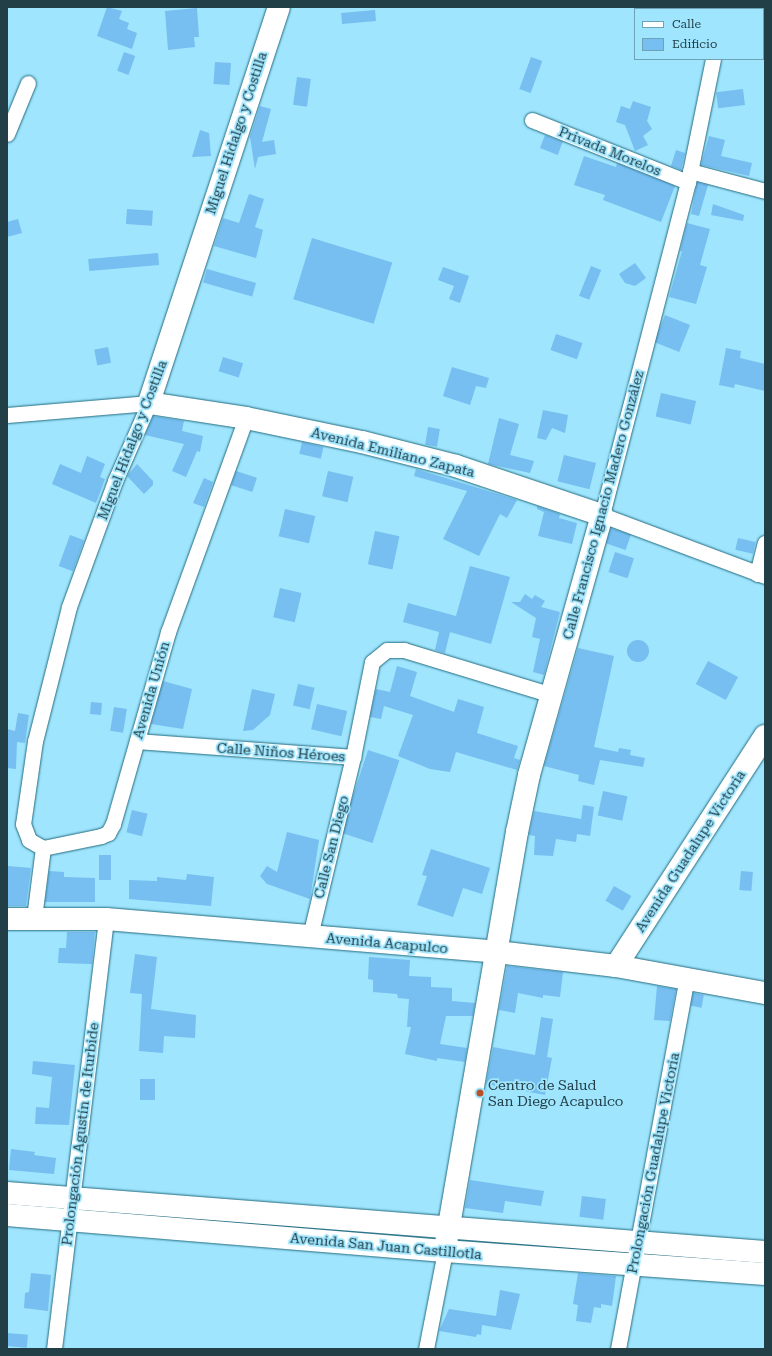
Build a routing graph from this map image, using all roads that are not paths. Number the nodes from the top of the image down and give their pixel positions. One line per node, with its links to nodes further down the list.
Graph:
1 (279, 7): 8 (street, Miguel Hidalgo y Costilla)
2 (714, 60): 6 (street, Calle Francisco Ignacio Madero González)
3 (28, 83): 5 (street)
4 (532, 120): 6 (street, Privada Morelos)
5 (7, 134)
6 (689, 177): 7 (street, Privada Morelos); 11 (street, Calle Francisco Ignacio Madero González)
7 (765, 191)
8 (149, 403): 9 (street, Avenida Emiliano Zapata); 10 (street, Avenida Emiliano Zapata); 18 (street, Miguel Hidalgo y Costilla)
9 (7, 415)
10 (246, 418): 11 (street, Avenida Emiliano Zapata); 16 (street, Avenida Unión)
11 (602, 515): 13 (street, Avenida Emiliano Zapata); 14 (street, Calle Francisco Ignacio Madero González)
12 (765, 543): 13 (street)
13 (761, 575)
14 (552, 695): 17 (street, Calle Niños Héroes); 23 (street, Calle Francisco Ignacio Madero González)
15 (765, 736): 24 (street, Avenida Guadalupe Victoria)
16 (137, 741): 17 (street, Calle Niños Héroes); 18 (street, Avenida Unión)
17 (353, 758): 22 (street, Calle San Diego)
18 (43, 848): 19 (street)
19 (34, 918): 20 (street, Avenida Acapulco); 21 (street, Avenida Acapulco)
20 (7, 919)
21 (106, 919): 22 (street, Avenida Acapulco); 28 (street, Prolongación Agustín de Iturbide)
22 (310, 936): 23 (street, Avenida Acapulco)
23 (497, 952): 24 (street, Avenida Acapulco); 30 (street, Calle Francisco Ignacio Madero González)
24 (616, 966): 25 (street, Avenida Acapulco)
25 (687, 977): 26 (street, Avenida Acapulco); 31 (street, Prolongación Guadalupe Victoria)
26 (765, 993)
27 (7, 1193): 28 (street, Avenida San Juan Castillotla)
28 (70, 1209): 29 (street, Avenida San Juan Castillotla); 30 (street, Avenida San Juan Castillotla); 32 (street, Avenida San Juan Castillotla); 36 (street, Prolongación Agustín de Iturbide)
29 (7, 1215)
30 (449, 1227): 31 (street, Avenida San Juan Castillotla); 32 (street, Calle Francisco Ignacio Madero González)
31 (639, 1241): 33 (street, Avenida San Juan Castillotla); 34 (street, Prolongación Guadalupe Victoria)
32 (445, 1252): 34 (street, Avenida San Juan Castillotla); 37 (street)
33 (765, 1252)
34 (633, 1265): 35 (street, Avenida San Juan Castillotla); 38 (street, Prolongación Guadalupe Victoria)
35 (765, 1274)
36 (54, 1349)
37 (426, 1349)
38 (618, 1349)

